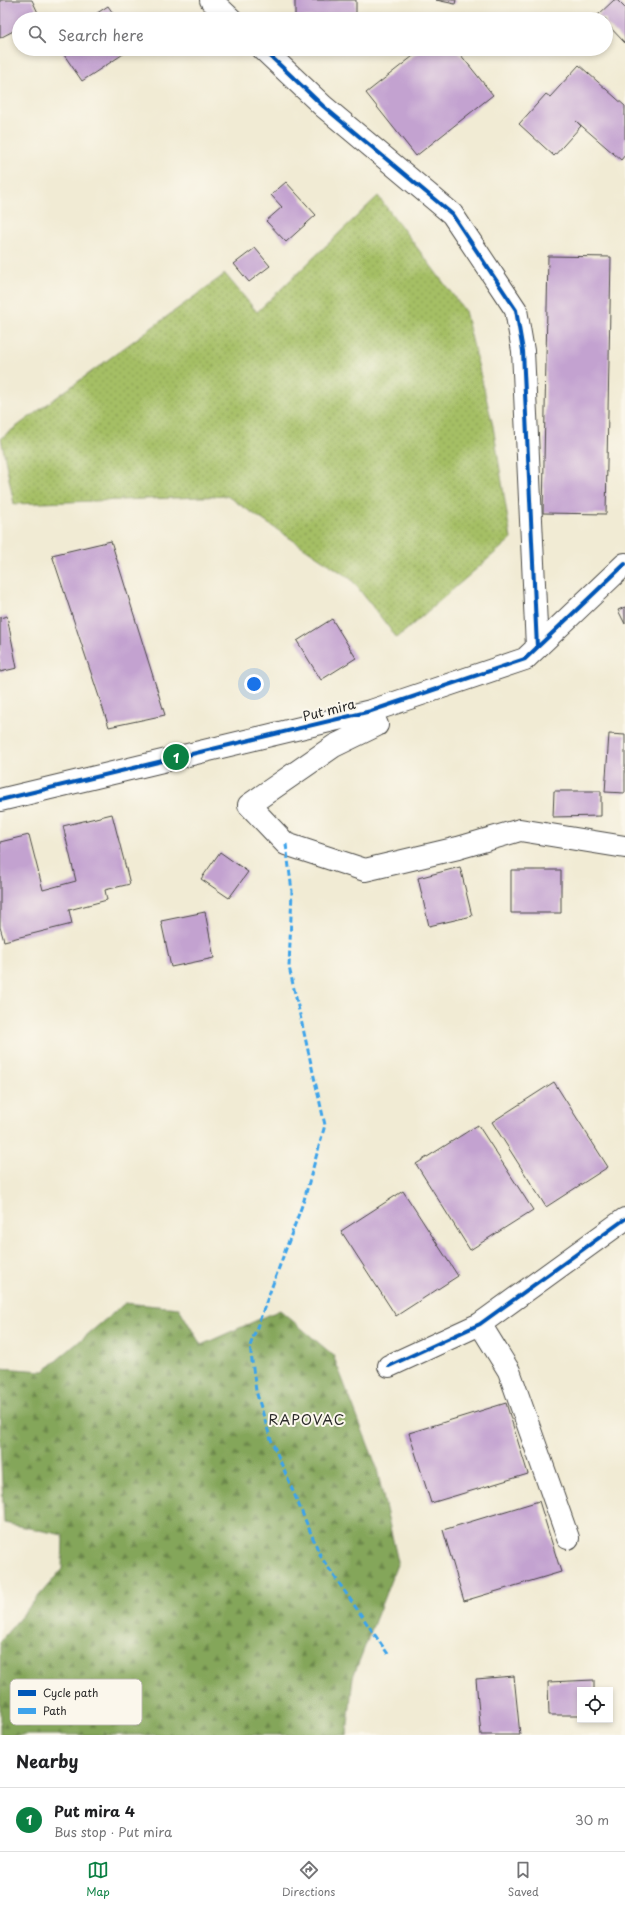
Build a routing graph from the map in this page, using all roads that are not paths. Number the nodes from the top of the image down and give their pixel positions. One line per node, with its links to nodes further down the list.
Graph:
1 (211, 0): 2 (street)
2 (224, 12)
3 (270, 56): 5 (street)
4 (625, 564): 5 (street, Put mira)
5 (537, 647): 6 (street, Put mira)
6 (371, 711): 7 (street, Put mira); 8 (street)
7 (0, 800)
8 (625, 847)
9 (625, 1219): 10 (street)
10 (480, 1324): 11 (street); 12 (street)
11 (389, 1366)
12 (568, 1538)

